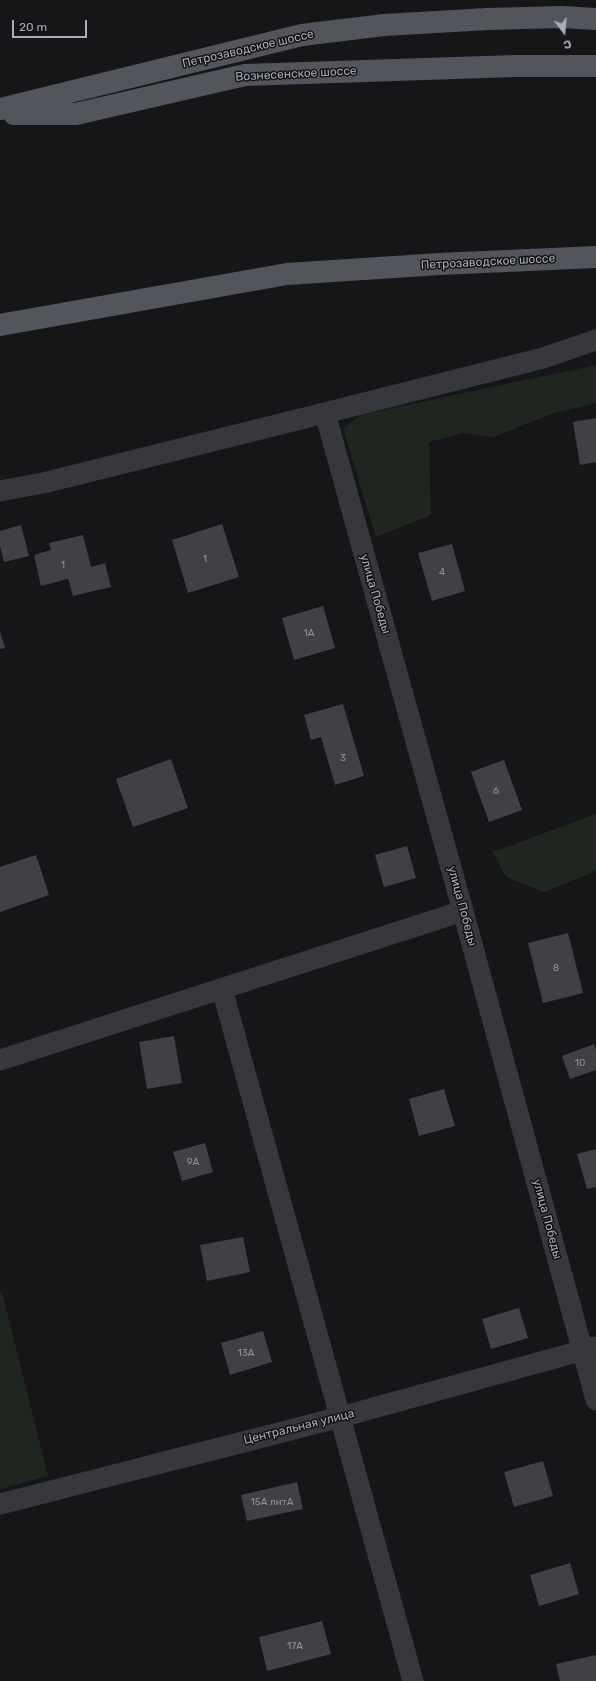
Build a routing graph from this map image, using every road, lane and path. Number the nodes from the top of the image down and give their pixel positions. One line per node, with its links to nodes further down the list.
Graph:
1 (596, 19): 3 (main road, Петрозаводское шоссе)
2 (596, 66): 4 (main road, Вознесенское шоссе)
3 (0, 109)
4 (0, 114)
5 (596, 257): 6 (main road, Петрозаводское шоссе)
6 (0, 325)
7 (596, 340): 8 (street)
8 (325, 413): 9 (street); 10 (street, улица Победы)
9 (0, 491)
10 (464, 911): 11 (street); 13 (street, улица Победы)
11 (222, 989): 12 (street); 15 (street)
12 (0, 1060)
13 (589, 1349): 14 (street, улица Победы); 15 (street, Центральная улица)
14 (596, 1400)
15 (341, 1417): 16 (street, Центральная улица); 17 (street)
16 (0, 1504)
17 (413, 1681)

